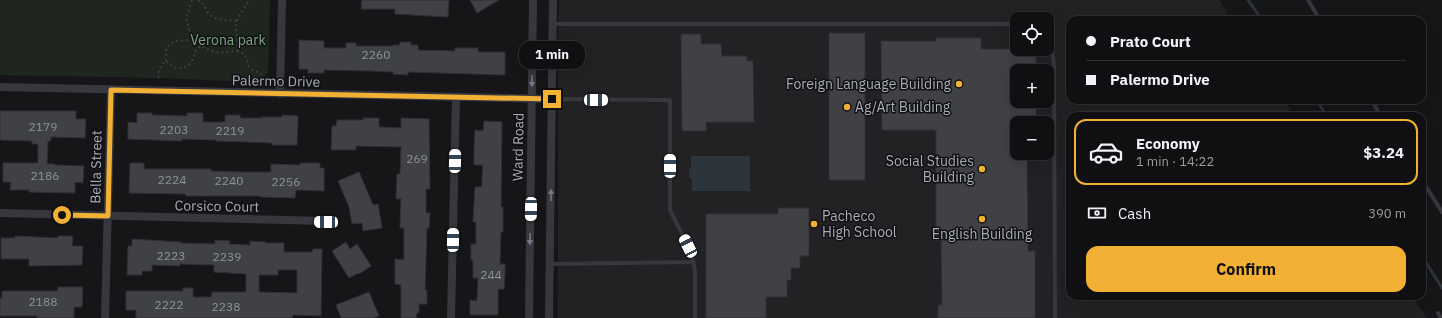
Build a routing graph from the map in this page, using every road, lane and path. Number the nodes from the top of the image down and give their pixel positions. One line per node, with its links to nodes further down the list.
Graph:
1 (192, 0): 12 (path)
2 (198, 0): 9 (path)
3 (249, 0): 9 (path)
4 (282, 0): 21 (street)
5 (533, 0): 24 (street, Ward Road, one-way to 24)
6 (553, 0): 10 (street)
7 (1308, 0): 8 (lane)
8 (1318, 16)
9 (237, 21): 14 (path)
10 (552, 24): 11 (lane); 23 (street)
11 (1010, 24)
12 (192, 40): 13 (path); 16 (path)
13 (201, 46): 14 (path); 16 (path)
14 (238, 51): 17 (path)
15 (1053, 56): 38 (lane)
16 (166, 61): 18 (path)
17 (263, 76)
18 (158, 78)
19 (0, 87): 20 (street, Palermo Drive)
20 (111, 90): 21 (street, Palermo Drive); 28 (street, Bella Street)
21 (280, 94): 22 (street, Palermo Drive)
22 (456, 98): 24 (street, Palermo Drive); 34 (street)
23 (552, 99): 24 (street, Palermo Drive); 30 (lane); 31 (street, one-way to 23)
24 (532, 100): 35 (street, Ward Road, one-way to 35)
25 (1426, 186): 26 (lane)
26 (1442, 212)
27 (0, 213): 28 (street, Corsico Court)
28 (108, 216): 29 (street, Corsico Court); 33 (street, Bella Street)
29 (326, 222)
30 (694, 262): 31 (lane); 37 (lane)
31 (550, 264): 36 (street)
32 (1438, 313): 39 (lane)
33 (105, 318)
34 (451, 318)
35 (529, 318)
36 (550, 318)
37 (696, 318)
38 (1055, 318)
39 (1441, 318)

